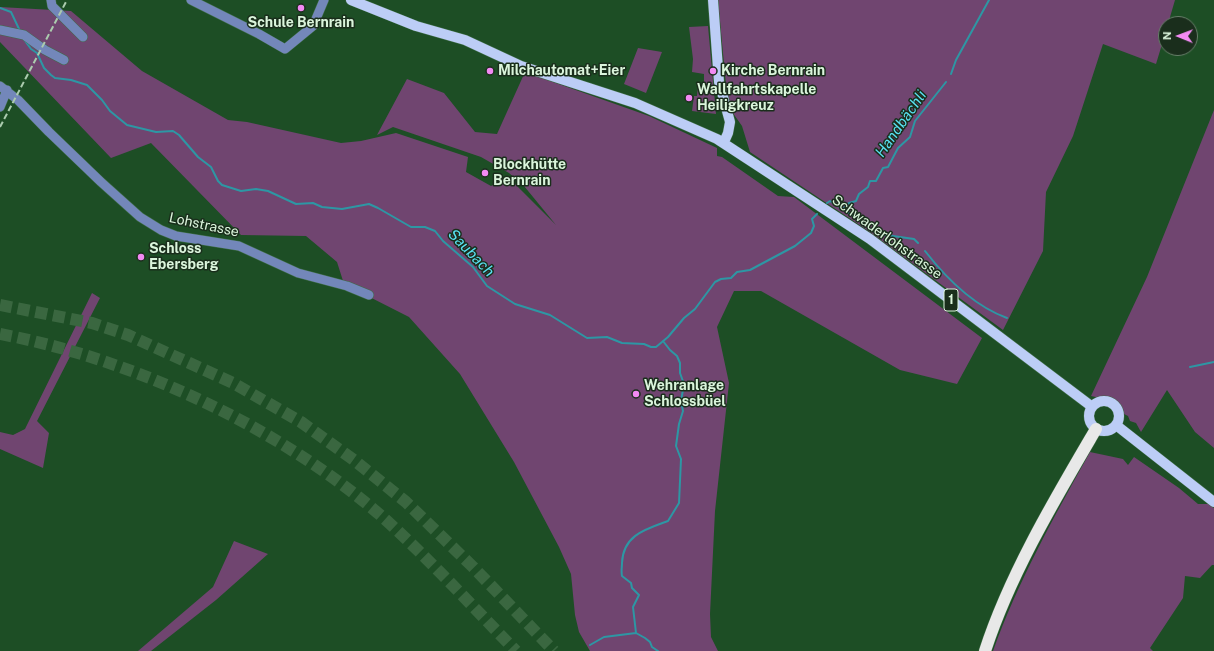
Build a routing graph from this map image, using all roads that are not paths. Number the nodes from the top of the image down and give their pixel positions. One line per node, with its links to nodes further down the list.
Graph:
1 (51, 0): 7 (street)
2 (191, 0): 3 (street)
3 (324, 0)
4 (351, 0): 11 (main road, 1)
5 (713, 0): 11 (main road)
6 (0, 30): 8 (street)
7 (83, 37)
8 (64, 60)
9 (3, 88): 10 (street, Lohstrasse); 12 (street, Lohstrasse)
10 (0, 107)
11 (720, 140): 13 (main road, Schwaderlohstrasse / 1)
12 (369, 295)
13 (1091, 406): 14 (main road); 15 (main road)
14 (1116, 425): 15 (main road); 16 (main road)
15 (1096, 429): 17 (highway)
16 (1214, 502)
17 (985, 651)

